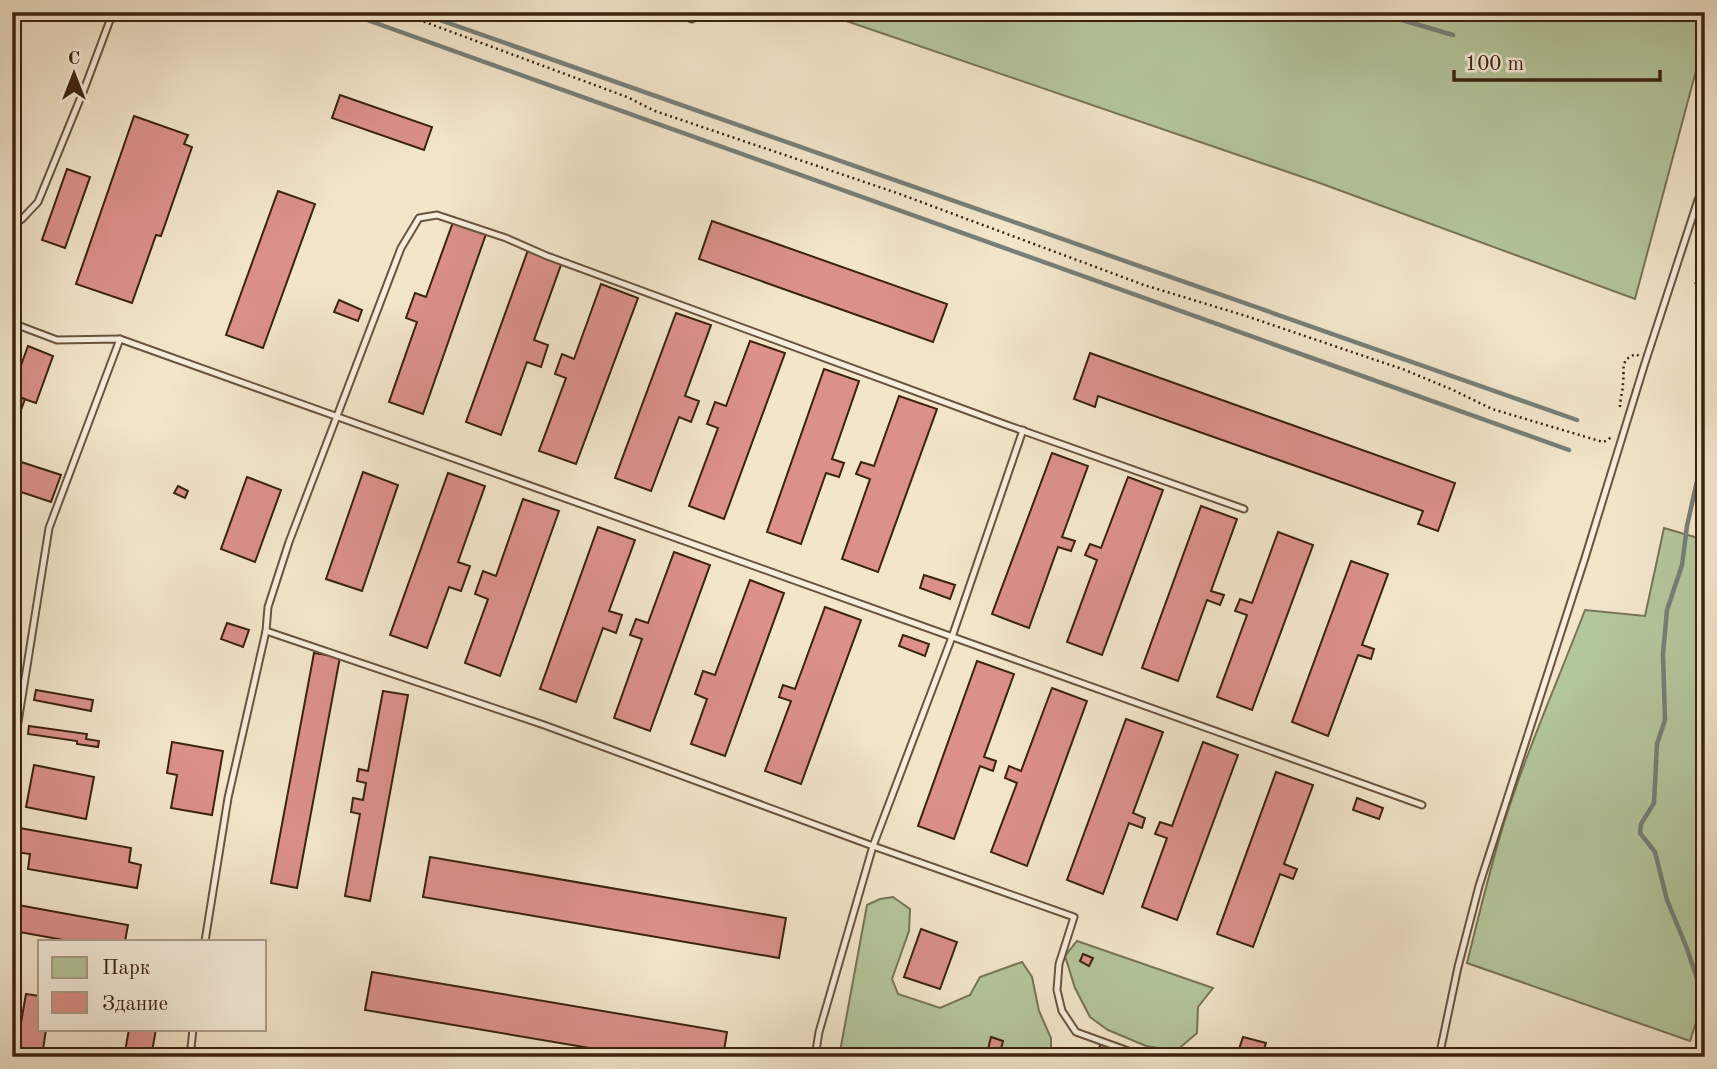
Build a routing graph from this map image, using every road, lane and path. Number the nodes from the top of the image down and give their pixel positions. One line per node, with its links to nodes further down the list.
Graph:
1 (113, 12): 6 (lane)
2 (398, 12): 15 (path)
3 (674, 12): 4 (lane)
4 (692, 19)
5 (1705, 185): 11 (lane)
6 (12, 226)
7 (1705, 272): 8 (path)
8 (1695, 284)
9 (12, 323): 10 (lane)
10 (120, 339): 13 (lane); 19 (lane)
11 (1645, 364): 12 (path); 28 (lane)
12 (1620, 411)
13 (337, 416): 14 (lane); 17 (lane); 18 (lane)
14 (1023, 430): 16 (lane); 18 (lane)
15 (1614, 433)
16 (1244, 509)
17 (267, 631): 21 (lane); 22 (lane)
18 (952, 637): 20 (lane); 21 (lane)
19 (12, 760)
20 (1422, 805)
21 (873, 845): 26 (lane); 27 (lane)
22 (205, 940)
23 (193, 1030): 24 (lane)
24 (190, 1055): 25 (lane)
25 (206, 1057)
26 (815, 1057)
27 (1145, 1057)
28 (1439, 1057)

